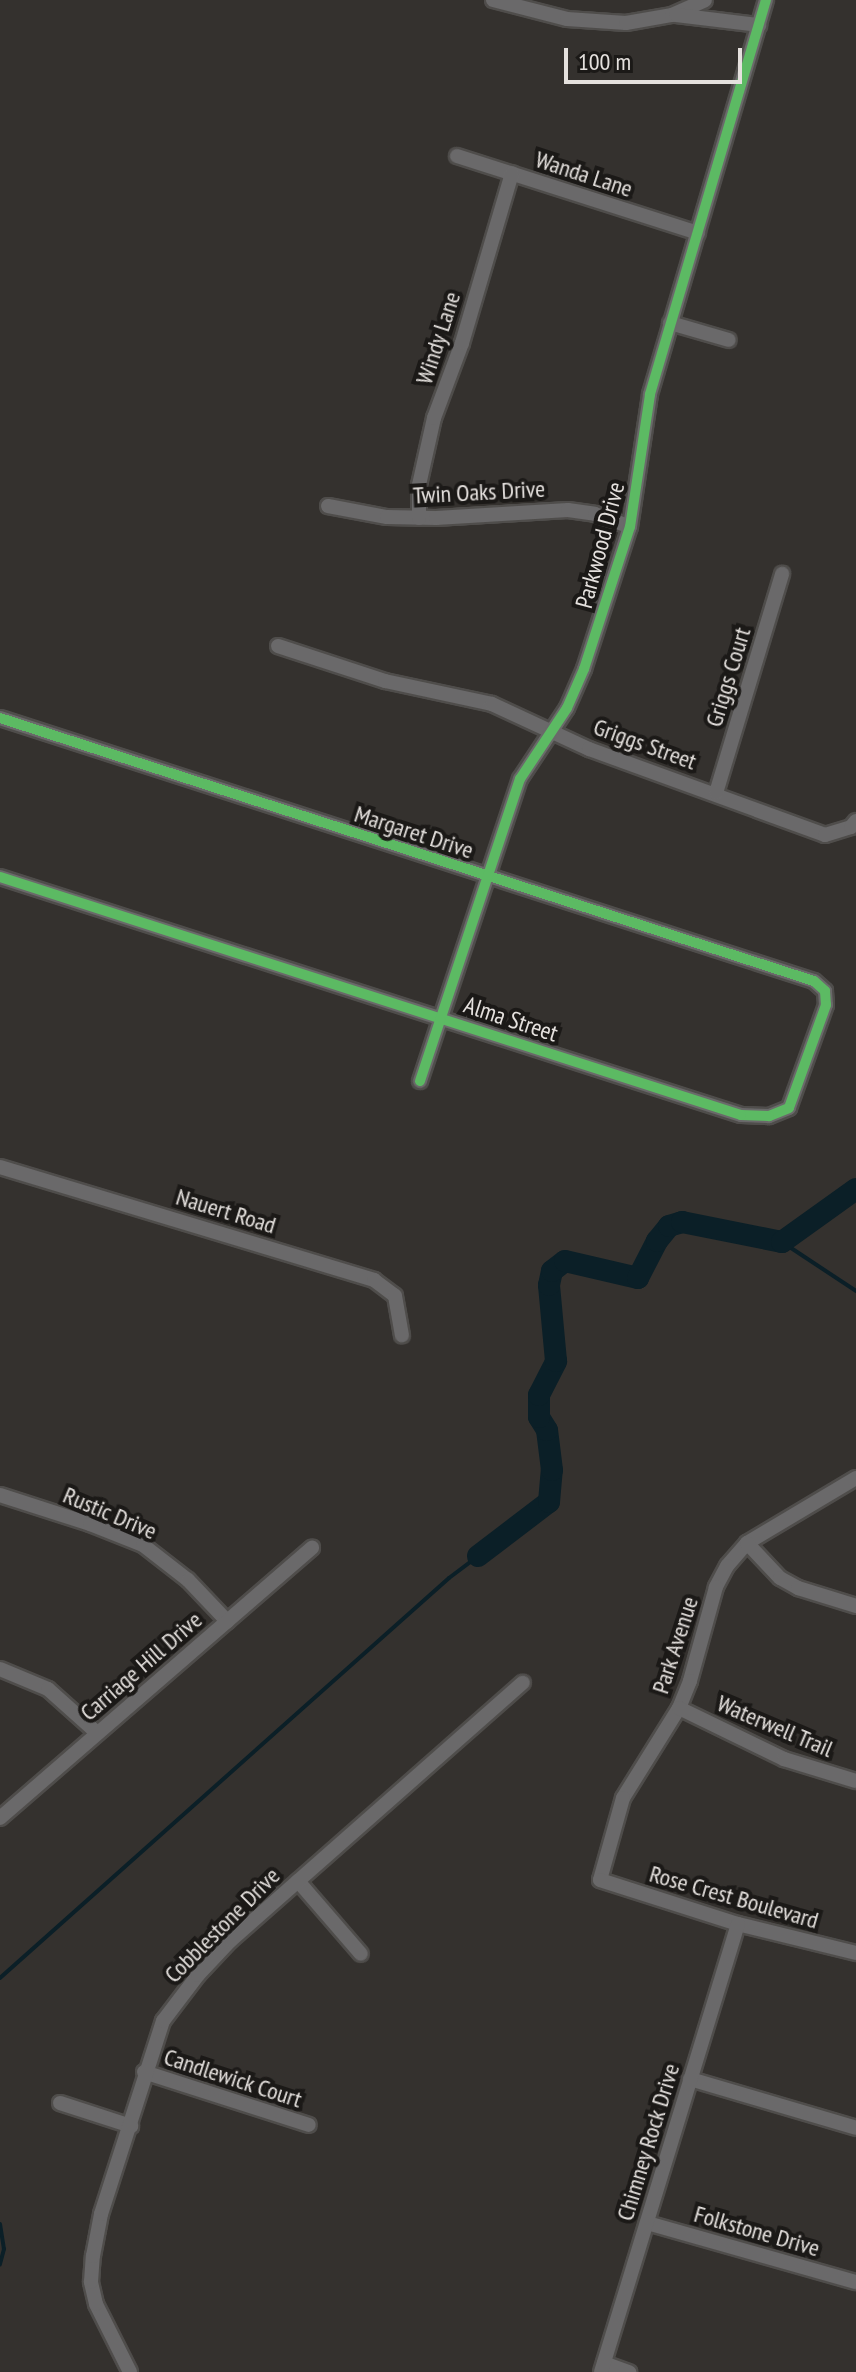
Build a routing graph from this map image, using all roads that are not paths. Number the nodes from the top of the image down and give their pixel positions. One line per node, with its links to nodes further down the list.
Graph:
1 (493, 0): 4 (street)
2 (705, 0): 4 (street)
3 (766, 0): 5 (street, Parkwood Drive)
4 (672, 15): 5 (street)
5 (759, 25): 8 (street, Parkwood Drive)
6 (457, 156): 7 (street, Wanda Lane)
7 (512, 173): 8 (street, Wanda Lane); 12 (street, Windy Lane)
8 (698, 233): 9 (street, Parkwood Drive)
9 (670, 323): 10 (street); 13 (street, Parkwood Drive)
10 (729, 340)
11 (328, 506): 12 (street, Twin Oaks Drive)
12 (419, 518): 13 (street, Twin Oaks Drive)
13 (630, 527): 17 (street, Parkwood Drive)
14 (782, 574): 18 (street, Griggs Court)
15 (278, 646): 17 (street, Griggs Street)
16 (0, 719): 20 (street, Margaret Drive)
17 (553, 732): 18 (street, Griggs Street); 20 (street, Parkwood Drive)
18 (716, 793): 19 (street, Griggs Street)
19 (856, 821)
20 (487, 876): 22 (street, Parkwood Drive); 23 (street, Margaret Drive)
21 (0, 877): 22 (street, Alma Street)
22 (442, 1018): 23 (street, Alma Street); 24 (street, Parkwood Drive)
23 (821, 1026)
24 (420, 1081)
25 (0, 1167): 26 (street, Nauert Road)
26 (402, 1335)
27 (856, 1478): 29 (street, Park Avenue)
28 (0, 1495): 32 (street, Rustic Drive)
29 (747, 1543): 31 (street); 35 (street, Park Avenue)
30 (312, 1548): 32 (street, Carriage Hill Drive)
31 (856, 1606)
32 (227, 1621): 36 (street, Carriage Hill Drive)
33 (0, 1669): 36 (street)
34 (523, 1683): 40 (street, Cobblestone Drive)
35 (679, 1708): 37 (street, Waterwell Trail); 39 (street, Park Avenue)
36 (97, 1733): 38 (street, Carriage Hill Drive)
37 (856, 1781)
38 (0, 1818)
39 (600, 1880): 41 (street, Rose Crest Boulevard)
40 (298, 1881): 43 (street); 44 (street, Cobblestone Drive)
41 (738, 1924): 42 (street, Rose Crest Boulevard); 45 (street, Chimney Rock Drive)
42 (856, 1953)
43 (361, 1954)
44 (144, 2072): 47 (street, Candlewick Court); 48 (street, Cobblestone Drive)
45 (690, 2079): 49 (street); 50 (street, Chimney Rock Drive)
46 (60, 2103): 48 (street)
47 (309, 2125)
48 (131, 2126): 53 (street, Cobblestone Drive)
49 (856, 2128)
50 (647, 2223): 51 (street, Folkstone Drive); 52 (street, Chimney Rock Drive)
51 (856, 2282)
52 (603, 2368): 54 (street)
53 (130, 2372)
54 (629, 2372)

